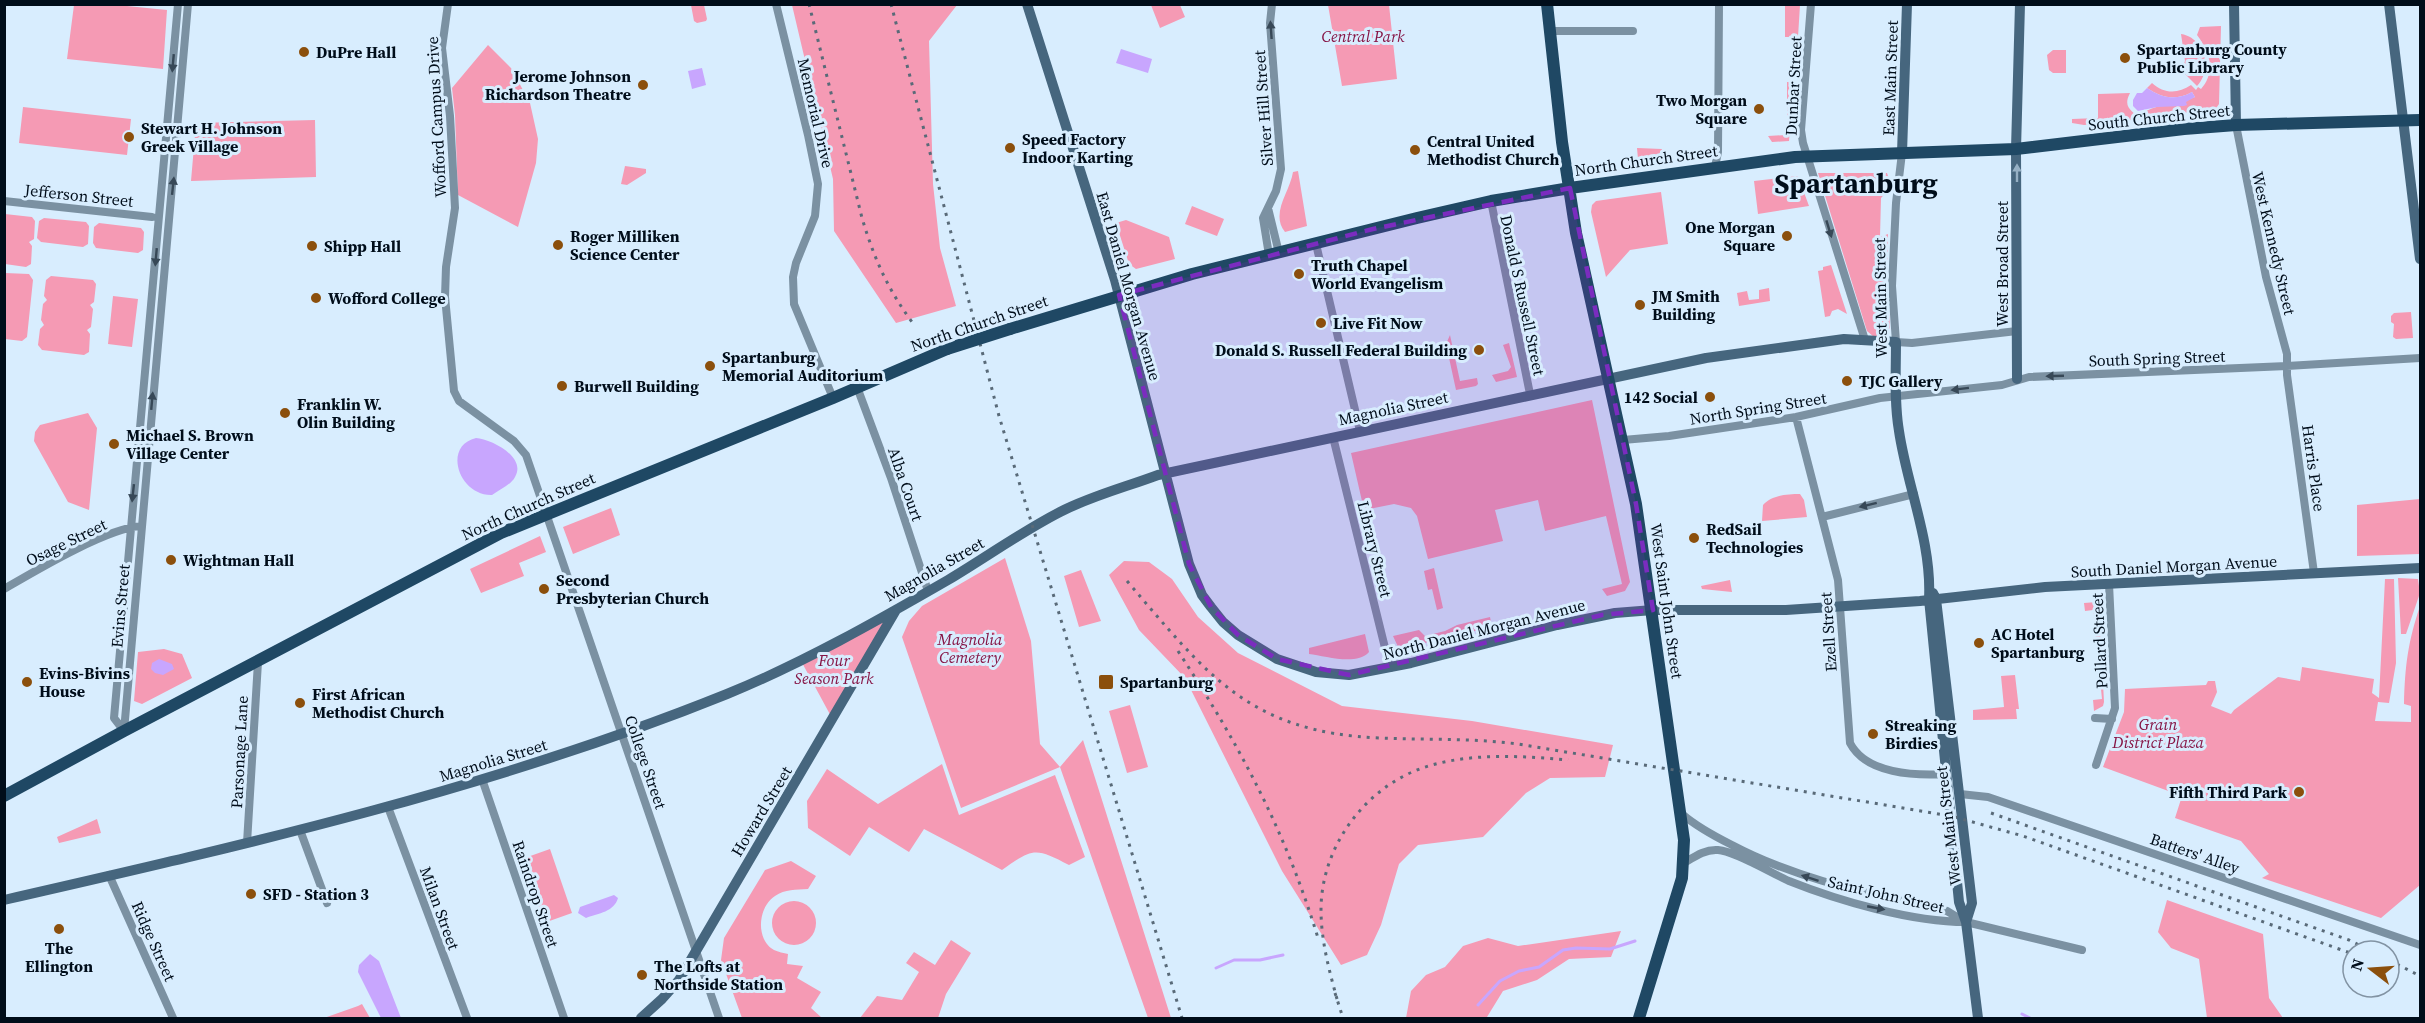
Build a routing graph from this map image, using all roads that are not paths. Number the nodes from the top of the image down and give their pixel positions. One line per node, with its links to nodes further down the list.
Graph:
1 (178, 4): 52 (street, Evins Street, one-way to 52)
2 (188, 4): 51 (street, Evins Street, one-way to 2)
3 (448, 4): 49 (street, Wofford Campus Drive)
4 (776, 4): 42 (street, Memorial Drive)
5 (1027, 4): 31 (street, East Daniel Morgan Avenue)
6 (1272, 4): 26 (street, Silver Hill Street, one-way to 6)
7 (1546, 4): 14 (main road, West Saint John Street)
8 (1719, 4): 22 (street)
9 (1811, 4): 21 (street, Dunbar Street)
10 (1907, 4): 20 (street, East Main Street)
11 (2020, 4): 19 (street, West Broad Street)
12 (2234, 4): 18 (street)
13 (2390, 4): 17 (street)
14 (1549, 31): 15 (street); 23 (main road, West Saint John Street)
15 (1633, 31)
16 (2421, 120): 17 (main road, South Church Street)
17 (2405, 121): 18 (main road, South Church Street); 30 (street)
18 (2236, 125): 19 (main road, South Church Street); 36 (street, West Kennedy Street)
19 (2016, 149): 20 (main road, South Church Street); 32 (street, West Broad Street, one-way to 19)
20 (1902, 153): 21 (main road, North Church Street); 34 (street, West Main Street)
21 (1807, 156): 22 (main road, North Church Street); 33 (street, Dunbar Street, one-way to 33)
22 (1714, 167): 23 (main road, North Church Street)
23 (1570, 188): 25 (main road, North Church Street); 37 (main road, West Saint John Street)
24 (4, 201): 27 (street, Jefferson Street)
25 (1491, 201): 28 (main road, North Church Street); 40 (street, Donald S Russell Street)
26 (1268, 208): 29 (street); 29 (street, Silver Hill Street)
27 (152, 217)
28 (1316, 244): 29 (main road, North Church Street); 44 (street)
29 (1274, 254): 31 (main road, North Church Street)
30 (2421, 259)
31 (1119, 295): 39 (main road, North Church Street, bridge); 47 (street, East Daniel Morgan Avenue)
32 (2017, 331): 34 (street); 38 (street, West Broad Street)
33 (1865, 340): 34 (street, Magnolia Street); 37 (street, Magnolia Street)
34 (1896, 342): 41 (street, West Main Street)
35 (2421, 358): 36 (street, South Spring Street)
36 (2287, 366): 38 (street, South Spring Street, one-way to 38); 54 (street, Harris Place)
37 (1609, 377): 40 (street, Magnolia Street); 46 (main road, West Saint John Street)
38 (2017, 378): 41 (street, South Spring Street, one-way to 41)
39 (857, 387): 42 (main road, North Church Street); 57 (street, Alba Court)
40 (1530, 394): 44 (street, Magnolia Street)
41 (1897, 397): 43 (street, North Spring Street); 48 (street, West Main Street)
42 (833, 398): 49 (main road, North Church Street)
43 (1796, 417): 46 (street, North Spring Street); 50 (street, Ezell Street)
44 (1360, 431): 45 (street, Magnolia Street)
45 (1333, 437): 47 (street, Magnolia Street); 63 (street, Library Street)
46 (1623, 440): 61 (main road, West Saint John Street)
47 (1165, 473): 57 (street, Magnolia Street); 63 (street, North Daniel Morgan Avenue)
48 (1914, 494): 50 (street, one-way to 50); 58 (street, West Main Street)
49 (545, 515): 62 (main road, North Church Street); 67 (street, College Street)
50 (1822, 517): 59 (street, Ezell Street)
51 (141, 526): 52 (street, Osage Street); 66 (street, Evins Street)
52 (129, 527): 56 (street, Osage Street); 66 (street, Evins Street)
53 (2421, 568): 54 (street, South Daniel Morgan Avenue)
54 (2314, 573): 55 (street, South Daniel Morgan Avenue)
55 (2109, 584): 58 (street, South Daniel Morgan Avenue); 65 (street, Pollard Street)
56 (4, 589)
57 (928, 591): 60 (street, Magnolia Street)
58 (1932, 599): 59 (street, North Daniel Morgan Avenue); 69 (street, West Main Street); 71 (street, West Main Street)
59 (1840, 606): 61 (street, North Daniel Morgan Avenue); 69 (street, Ezell Street)
60 (896, 610): 67 (street, Magnolia Street); 84 (street, Howard Street)
61 (1653, 610): 63 (street, North Daniel Morgan Avenue); 74 (main road, West Saint John Street)
62 (258, 662): 66 (main road, North Church Street); 76 (street, Parsonage Lane)
63 (1390, 668)
64 (2095, 717): 65 (street)
65 (2112, 719): 68 (street, Pollard Street)
66 (124, 731): 72 (main road, North Church Street)
67 (622, 734): 70 (street, Magnolia Street); 84 (street, College Street)
68 (2096, 765)
69 (1947, 774): 81 (street, West Main Street)
70 (482, 779): 73 (street, Magnolia Street); 87 (street, Raindrop Street)
71 (1960, 794): 81 (street, West Main Street); 82 (street, Batters' Alley)
72 (4, 796)
73 (388, 807): 75 (street, Magnolia Street); 86 (street, Milan Street)
74 (1682, 814): 77 (main road, West Saint John Street); 81 (street, Saint John Street, one-way to 74)
75 (300, 830): 76 (street, Magnolia Street); 80 (street)
76 (247, 843): 78 (street, Magnolia Street)
77 (1684, 863): 81 (street, Saint John Street, one-way to 81); 90 (main road, West Saint John Street)
78 (109, 875): 79 (street, Magnolia Street); 85 (street, Ridge Street)
79 (4, 900)
80 (327, 903)
81 (1966, 922): 83 (street); 91 (street, West Main Street)
82 (2421, 945)
83 (2082, 950)
84 (695, 952): 88 (street, Howard Street); 89 (street, College Street)
85 (173, 1018)
86 (467, 1018)
87 (564, 1018)
88 (641, 1018)
89 (720, 1018)
90 (1639, 1018)
91 (1978, 1018)

